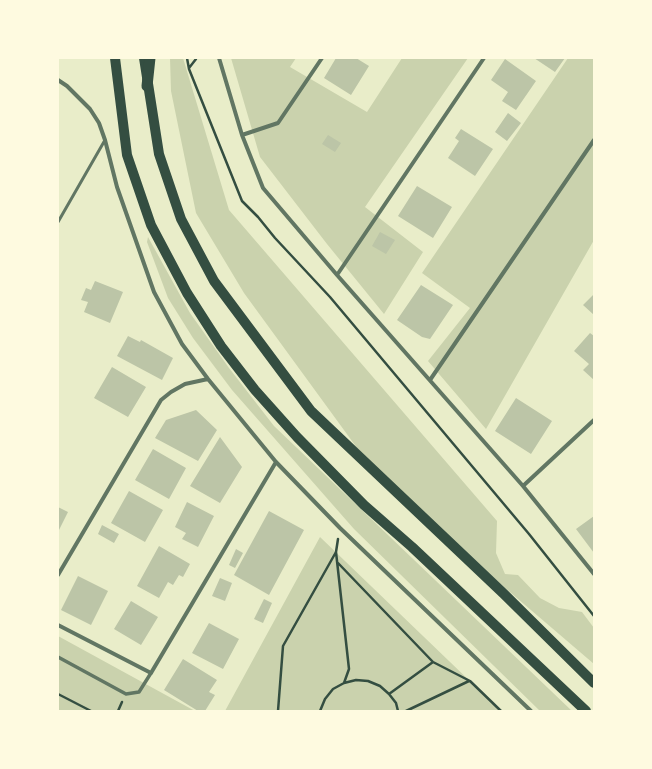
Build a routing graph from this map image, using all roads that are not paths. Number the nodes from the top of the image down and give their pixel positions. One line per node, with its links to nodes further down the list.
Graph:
1 (115, 58): 26 (main road)
2 (144, 58): 8 (main road)
3 (150, 58): 8 (highway)
4 (219, 58): 9 (street)
5 (322, 58): 9 (street)
6 (484, 58): 13 (street)
7 (58, 80): 10 (street)
8 (147, 86): 24 (main road)
9 (242, 135): 13 (street)
10 (105, 140): 12 (lane); 14 (street)
11 (594, 140): 15 (street)
12 (58, 222)
13 (337, 275): 15 (street)
14 (208, 379): 17 (street); 19 (street)
15 (430, 380): 18 (street)
16 (594, 420): 18 (street)
17 (276, 462): 23 (street); 25 (street)
18 (523, 486): 20 (street)
19 (58, 574)
20 (594, 574)
21 (58, 625): 23 (street)
22 (58, 657): 23 (street)
23 (151, 673)
24 (594, 683)
25 (531, 711)
26 (586, 711)

